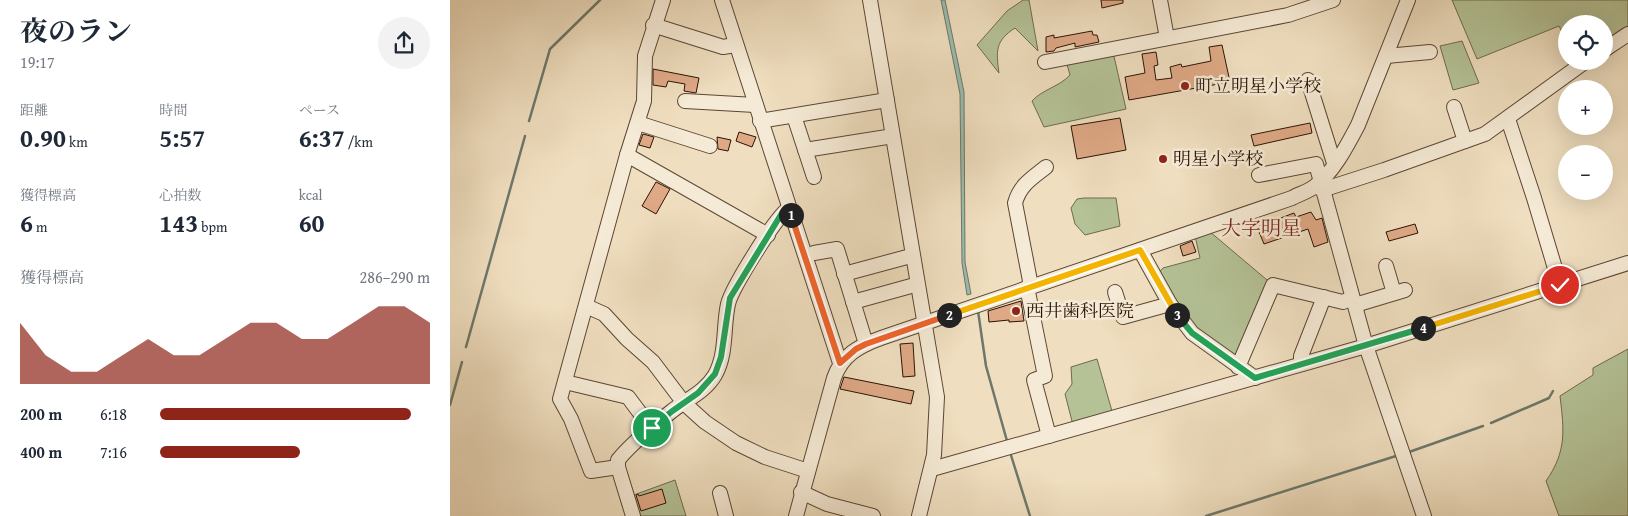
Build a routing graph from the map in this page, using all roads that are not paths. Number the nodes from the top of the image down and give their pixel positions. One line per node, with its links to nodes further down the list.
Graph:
1 (663, 0): 9 (street)
2 (722, 0): 13 (street)
3 (870, 0): 19 (street)
4 (1160, 0): 11 (street)
5 (1287, 0): 8 (street)
6 (1333, 0): 8 (street)
7 (1408, 0): 15 (street)
8 (1290, 14): 11 (street)
9 (653, 25): 13 (street); 26 (street)
10 (1628, 34): 12 (street)
11 (1167, 38): 16 (street)
12 (1613, 44)
13 (735, 45): 21 (street)
14 (1430, 52): 15 (street)
15 (1386, 56): 32 (street)
16 (1045, 62)
17 (1574, 70): 24 (street)
18 (1308, 80): 32 (street)
19 (887, 100): 23 (street); 54 (street)
20 (685, 101): 21 (street)
21 (755, 105): 25 (street)
22 (1454, 107): 28 (street)
23 (794, 116): 25 (street); 30 (street)
24 (1508, 119): 28 (street); 45 (street)
25 (760, 121): 37 (street)
26 (638, 123): 29 (street); 31 (street)
27 (885, 138): 30 (street)
28 (1465, 141): 36 (street)
29 (710, 146)
30 (805, 150): 35 (street)
31 (627, 155): 38 (street); 53 (street)
32 (1334, 163): 36 (street)
33 (1046, 168): 47 (street)
34 (1258, 175): 36 (street)
35 (814, 177)
36 (1321, 185): 39 (street); 51 (street)
37 (788, 208): 38 (street); 57 (street)
38 (768, 235): 62 (street)
39 (1140, 250): 47 (street); 52 (street)
40 (814, 253): 44 (street)
41 (907, 257): 44 (street)
42 (1628, 263): 45 (street)
43 (1386, 266): 51 (street)
44 (844, 274): 50 (street)
45 (1560, 285): 56 (street)
46 (911, 286): 50 (street)
47 (1029, 287): 54 (street); 64 (street)
48 (1115, 292): 52 (street)
49 (1324, 297): 51 (street); 58 (street); 59 (street)
50 (853, 302): 55 (street)
51 (1354, 302): 56 (street)
52 (1170, 304): 59 (street)
53 (586, 306): 61 (street); 62 (street)
54 (925, 323): 55 (street); 66 (street)
55 (866, 344): 57 (street)
56 (1366, 346): 58 (street); 75 (street)
57 (840, 363): 67 (street)
58 (1301, 364): 60 (street)
59 (1238, 367): 60 (street)
60 (1255, 378): 64 (street)
61 (565, 382): 63 (street); 65 (street)
62 (684, 403): 63 (street); 67 (street)
63 (652, 428): 65 (street)
64 (1049, 436): 66 (street)
65 (618, 467): 70 (street)
66 (932, 468): 74 (street)
67 (808, 471): 68 (street)
68 (801, 492): 72 (street); 73 (street)
69 (720, 493): 71 (street)
70 (633, 516)
71 (726, 516)
72 (796, 516)
73 (873, 516)
74 (919, 516)
75 (1424, 516)

